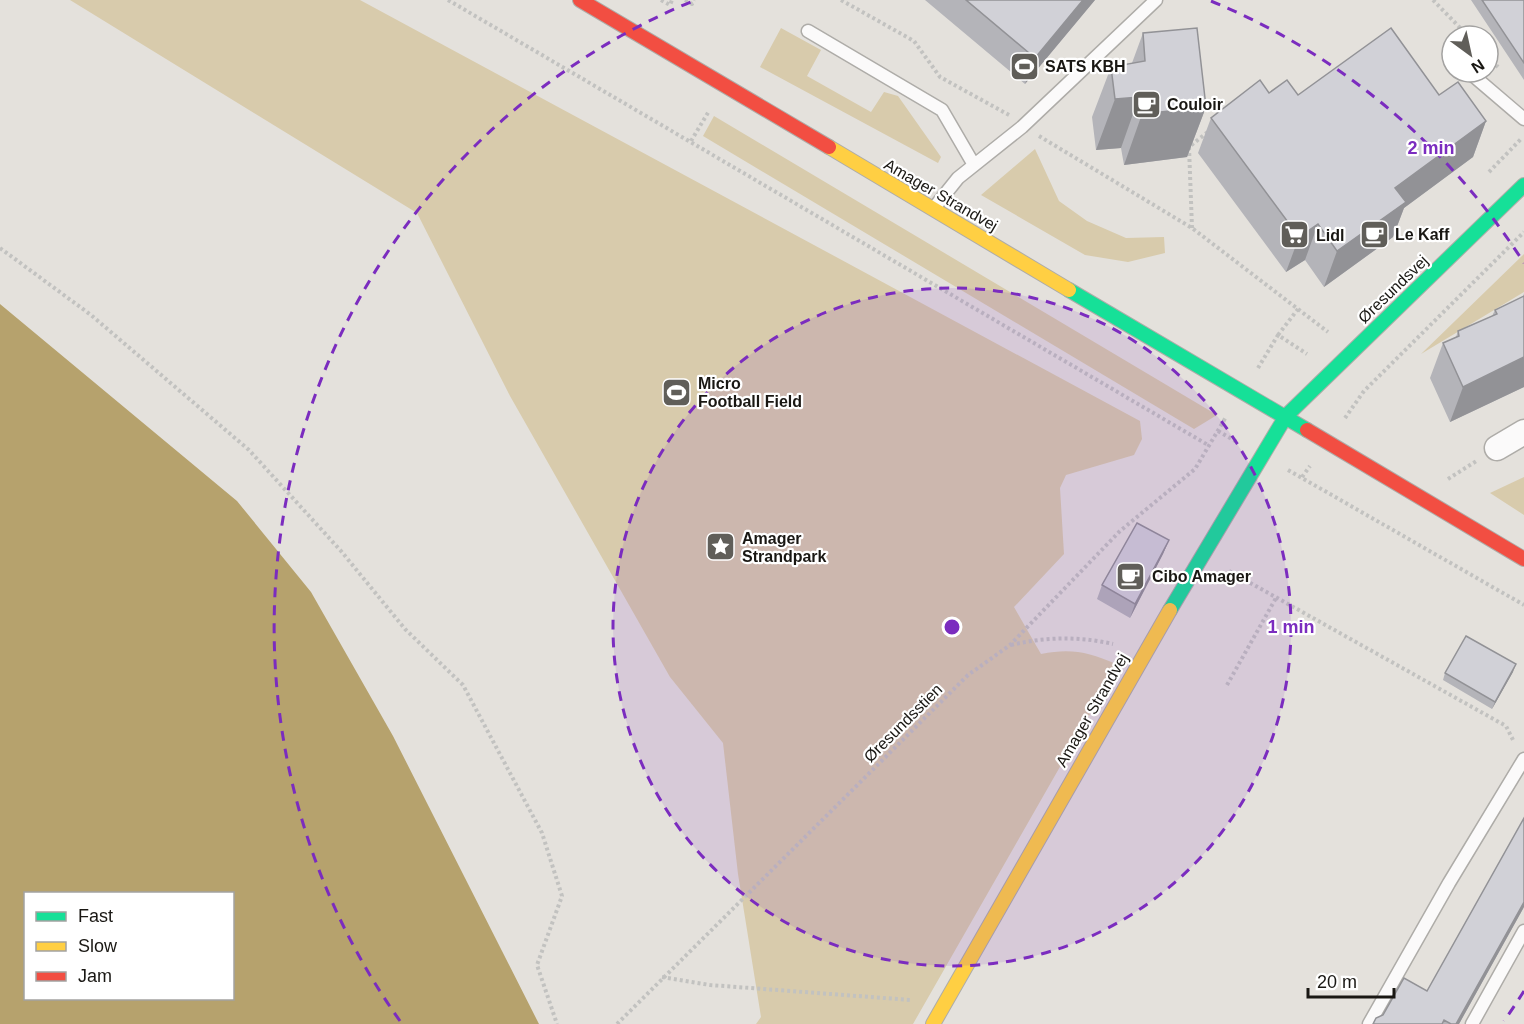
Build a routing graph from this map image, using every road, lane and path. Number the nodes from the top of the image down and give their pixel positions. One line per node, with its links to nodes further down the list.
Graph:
1 (448, 0): 34 (path, Øresundsstien)
2 (580, 0): 18 (street, Amager Strandvej)
3 (661, 0): 4 (path)
4 (672, 0)
5 (685, 0): 6 (path)
6 (694, 0)
7 (841, 0): 14 (path)
8 (1156, 0): 14 (lane)
9 (1433, 0): 10 (path)
10 (1456, 24)
11 (808, 31): 16 (lane)
12 (1483, 84): 13 (lane)
13 (1524, 119)
14 (1022, 127): 16 (lane); 19 (path)
15 (1213, 127): 19 (path)
16 (974, 165): 18 (lane)
17 (1524, 185): 25 (street, Øresundsvej)
18 (933, 210): 25 (street, Amager Strandvej)
19 (1192, 228): 22 (path)
20 (1524, 232): 27 (path)
21 (0, 248): 42 (path)
22 (1298, 309): 23 (path); 24 (path)
23 (1328, 332)
24 (1278, 335)
25 (1286, 416): 27 (street, Amager Strandvej); 35 (street, Amager Strandvej)
26 (1524, 432): 28 (street)
27 (1328, 442): 29 (street, Amager Strandvej); 33 (path)
28 (1497, 448): 29 (path)
29 (1419, 496): 30 (street, Amager Strandvej)
30 (1524, 559)
31 (1223, 568): 32 (path)
32 (1276, 598): 36 (path); 37 (path)
33 (1524, 605)
34 (1010, 645): 35 (path); 40 (path, Øresundsstien)
35 (1144, 651): 41 (street, Amager Strandvej)
36 (1227, 685)
37 (1516, 746)
38 (1524, 759): 44 (lane)
39 (1524, 931): 45 (lane)
40 (662, 977): 41 (path); 43 (path, Øresundsstien)
41 (935, 1020)
42 (557, 1024)
43 (617, 1024)
44 (1369, 1024)
45 (1472, 1024)

